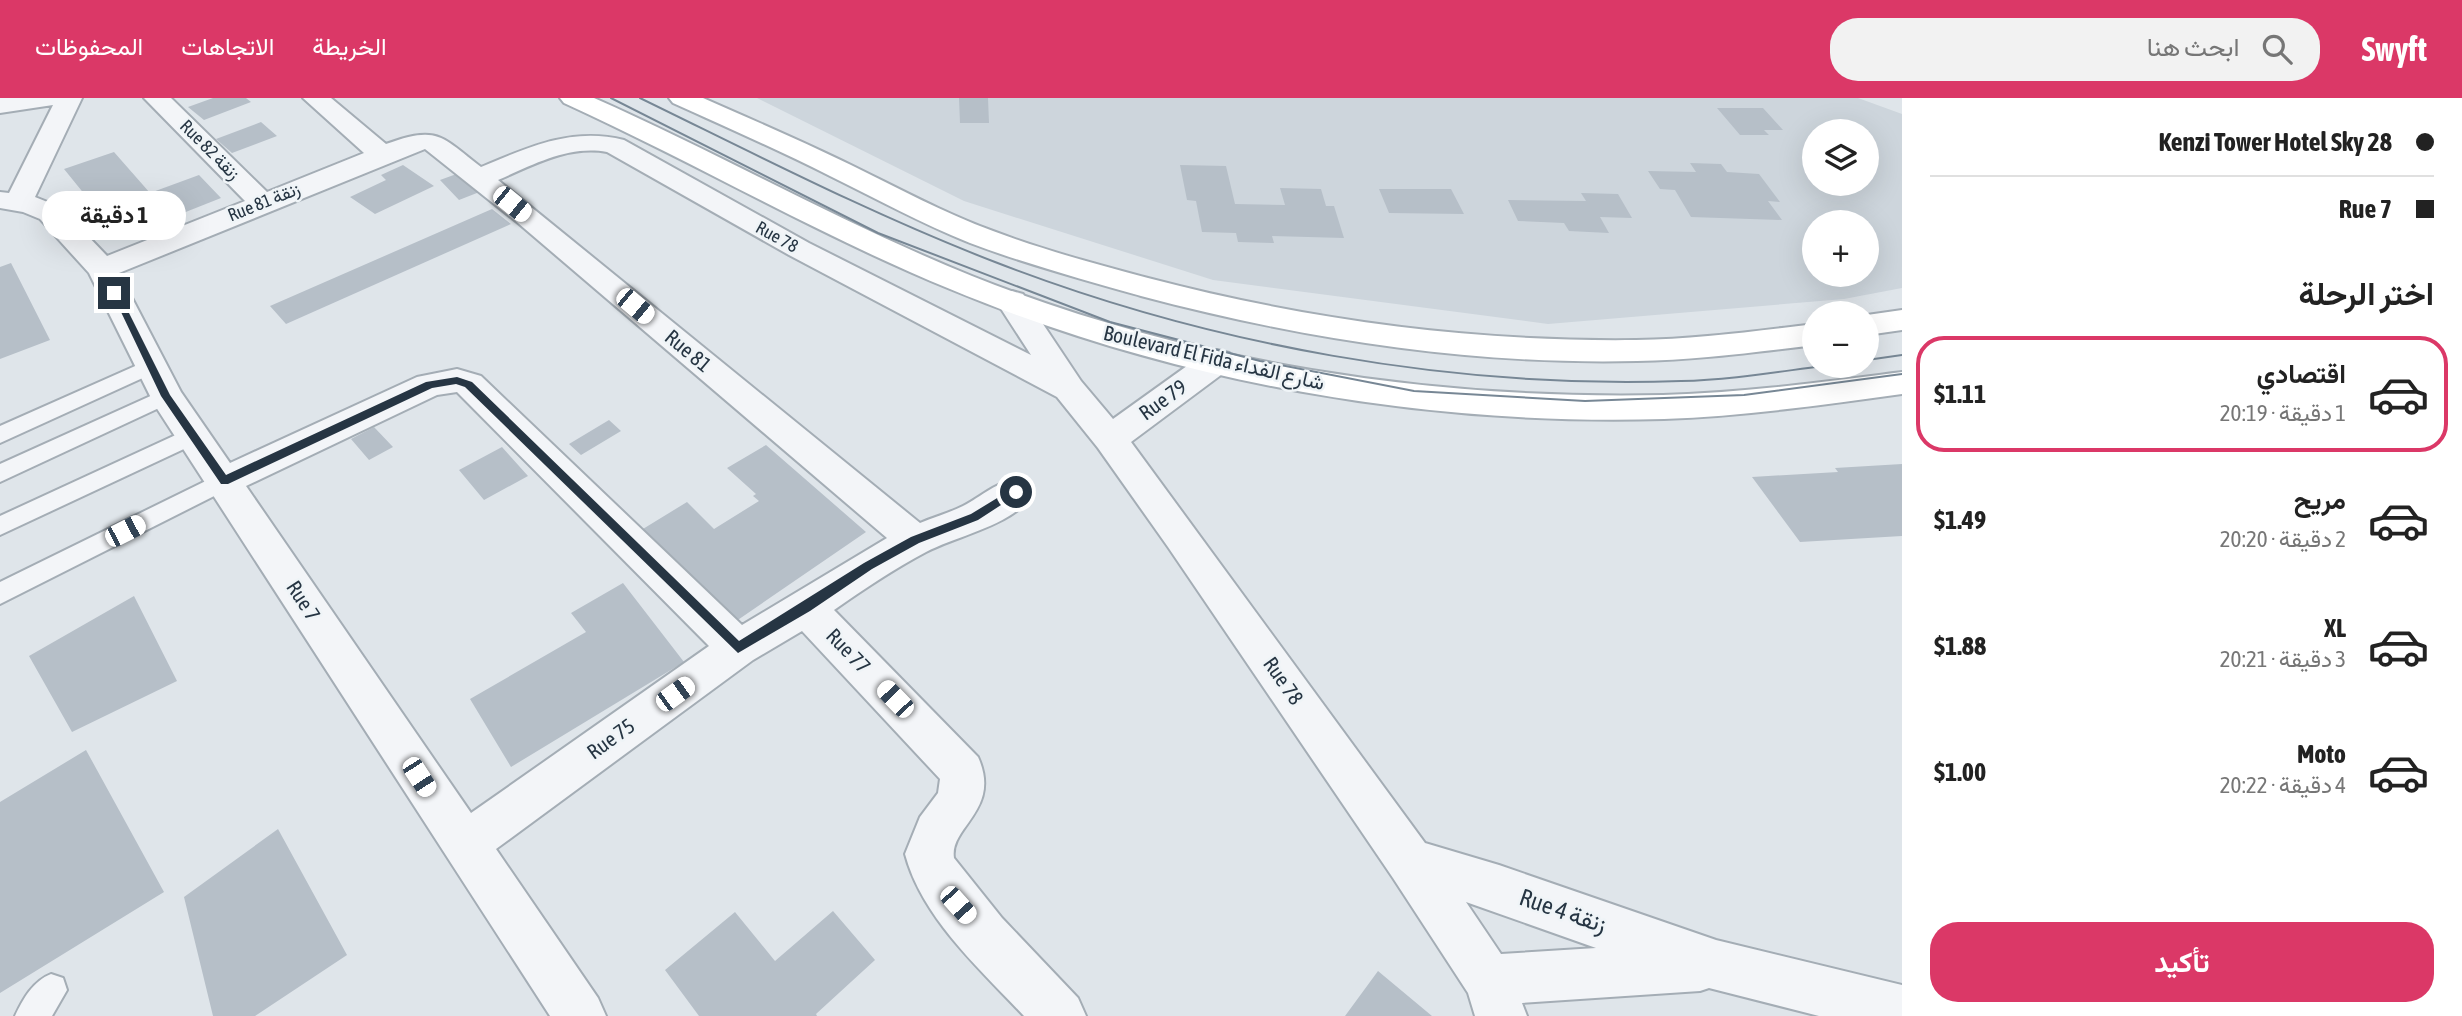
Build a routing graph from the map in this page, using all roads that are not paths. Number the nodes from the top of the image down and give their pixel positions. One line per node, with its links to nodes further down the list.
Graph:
1 (51, 98): 7 (street)
2 (69, 98): 11 (street)
3 (157, 98): 12 (street, Rue 82 زنقة)
4 (316, 98): 9 (street)
5 (573, 98): 13 (main road, Boulevard El Fida شارع الفداء)
6 (690, 99): 19 (main road)
7 (0, 105)
8 (426, 140): 9 (street, Rue 81 زنقة); 10 (street, Rue 81)
9 (382, 155): 12 (street, Rue 81 زنقة)
10 (479, 178): 15 (street, Rue 78); 32 (street, Rue 81)
11 (10, 201): 14 (street, Rue 7)
12 (262, 202): 14 (street, Rue 81 زنقة)
13 (922, 267): 15 (street); 16 (main road, Boulevard El Fida شارع الفداء)
14 (102, 269): 21 (street, Rue 7)
15 (889, 296): 23 (street, Rue 78)
16 (1012, 301): 20 (main road, Boulevard El Fida شارع الفداء); 23 (street, Rue 78)
17 (1902, 320): 18 (main road)
18 (1879, 323)
19 (1802, 336)
20 (1217, 361): 22 (main road, Boulevard El Fida شارع الفداء); 27 (street, Rue 79)
21 (151, 366): 24 (street, Rue 7); 25 (lane)
22 (1902, 383)
23 (1069, 389): 27 (street, Rue 78)
24 (166, 396): 26 (street, Rue 7); 28 (lane)
25 (0, 435)
26 (192, 435): 29 (street, Rue 7); 31 (lane)
27 (1110, 439): 37 (street, Rue 78)
28 (0, 474)
29 (224, 481): 33 (lane); 35 (street); 36 (street, Rue 7)
30 (1016, 492): 32 (street, Rue 75)
31 (0, 526)
32 (915, 540): 34 (street, Rue 75)
33 (0, 594)
34 (806, 608): 35 (street, Rue 75); 44 (street, Rue 77)
35 (738, 648): 36 (street, Rue 75)
36 (464, 845): 43 (street, Rue 7)
37 (1410, 862): 38 (street, Rue 4 زنقة); 40 (street, Rue 78)
38 (1716, 965): 40 (street, Rue 4 زنقة); 41 (street, Rue 4 زنقة)
39 (51, 990): 42 (lane)
40 (1495, 998)
41 (1902, 1011)
42 (32, 1016)
43 (580, 1016)
44 (1060, 1016)

